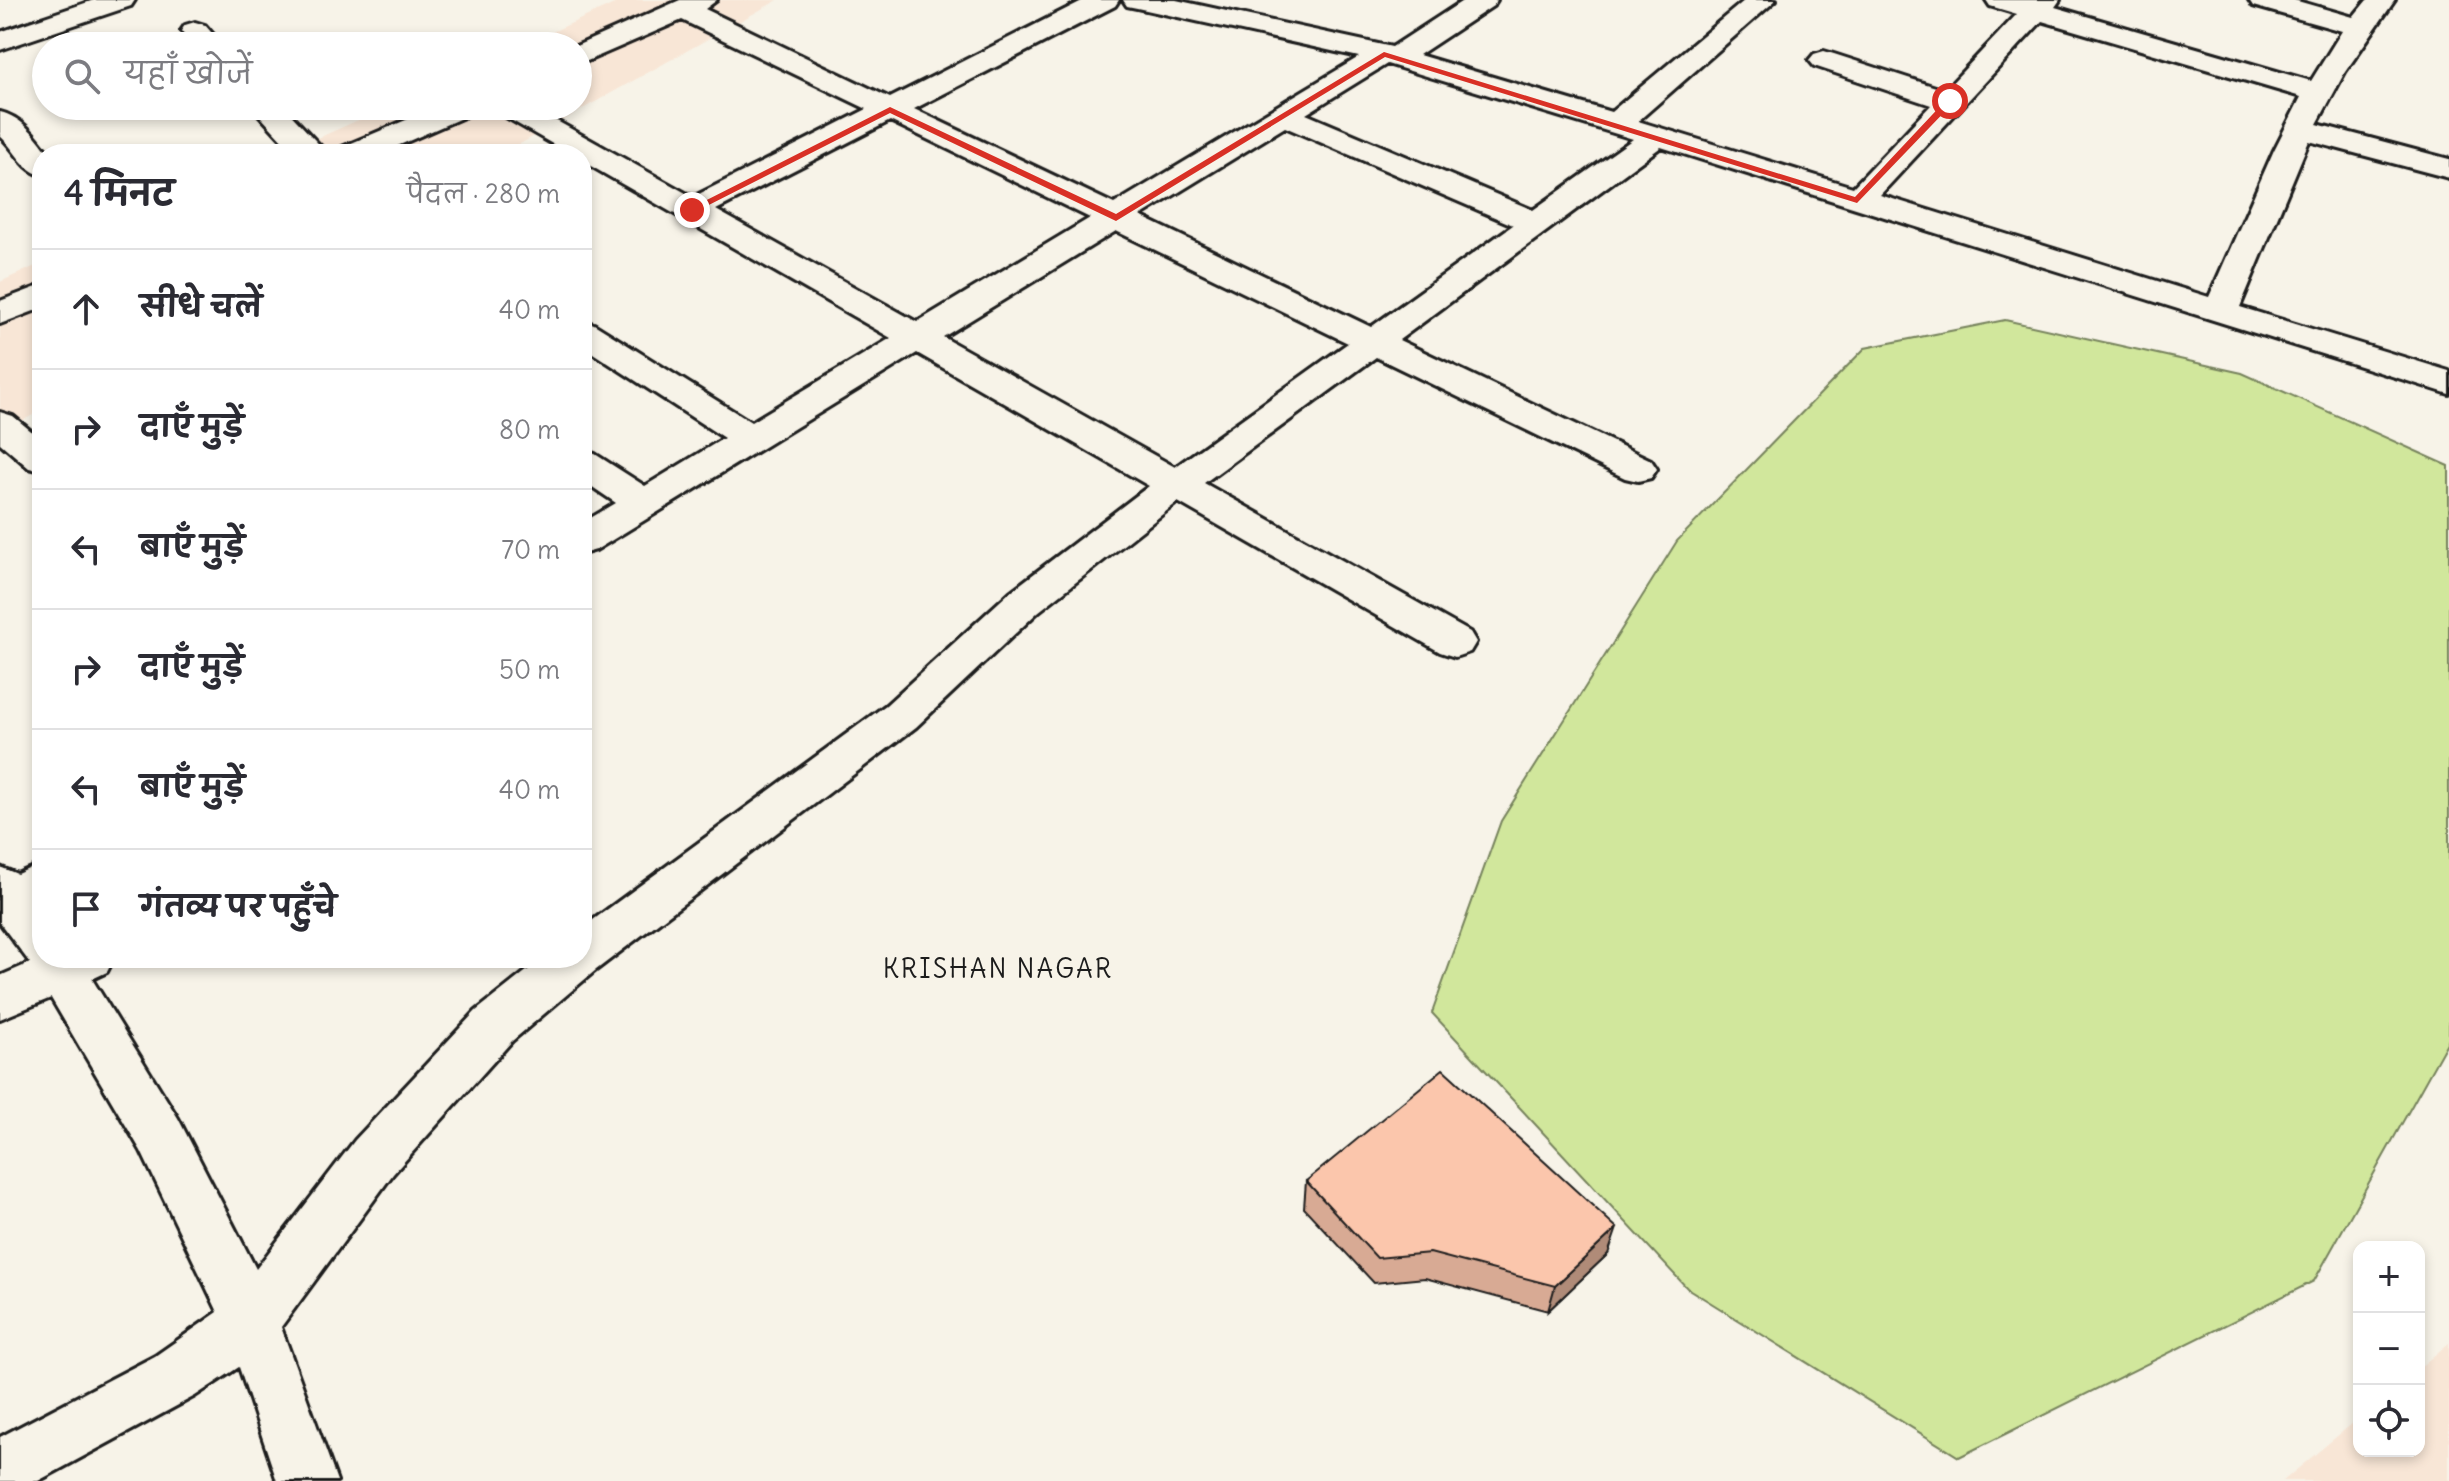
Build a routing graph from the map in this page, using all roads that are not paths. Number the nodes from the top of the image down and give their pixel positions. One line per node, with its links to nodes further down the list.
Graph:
1 (121, 0): 12 (street)
2 (1105, 0): 18 (street)
3 (1137, 0): 14 (street)
4 (1483, 0): 14 (street)
5 (1762, 0): 24 (street)
6 (2000, 0): 10 (street)
7 (2263, 0): 11 (street)
8 (2381, 0): 11 (street)
9 (692, 5): 13 (street); 18 (street)
10 (2041, 5): 16 (street); 17 (street)
11 (2358, 27): 16 (street)
12 (0, 41)
13 (592, 50)
14 (1390, 56): 19 (street); 24 (street)
15 (1824, 60): 17 (street)
16 (2317, 92): 25 (street)
17 (1950, 101): 33 (street)
18 (890, 109): 34 (street); 35 (street)
19 (1284, 116): 35 (street); 36 (street)
20 (279, 120): 27 (street)
21 (432, 120): 28 (street)
22 (533, 120): 29 (street)
23 (0, 121): 30 (street)
24 (1616, 124): 26 (street)
25 (2300, 129): 32 (street); 38 (street)
26 (1655, 137): 33 (street); 36 (street)
27 (302, 144)
28 (376, 144)
29 (575, 144)
30 (32, 152)
31 (592, 153): 34 (street)
32 (2449, 169)
33 (1857, 201): 38 (street)
34 (692, 210): 41 (street)
35 (1116, 218): 41 (street); 42 (street)
36 (1536, 223): 42 (street)
37 (32, 300): 39 (street)
38 (2220, 313): 43 (street)
39 (0, 314)
40 (592, 337): 45 (street)
41 (918, 338): 45 (street); 49 (street)
42 (1374, 341): 48 (street); 49 (street)
43 (2449, 383)
44 (0, 424): 46 (street)
45 (749, 437): 50 (street)
46 (32, 451)
47 (592, 469): 50 (street)
48 (1638, 469)
49 (1177, 484): 52 (street); 55 (street)
50 (644, 503): 51 (street)
51 (592, 535)
52 (1455, 642)
53 (18, 890): 54 (street)
54 (32, 912)
55 (592, 947)
56 (46, 968): 59 (street)
57 (66, 968): 60 (street)
58 (565, 968): 60 (street)
59 (0, 998)
60 (251, 1321): 61 (street); 62 (street)
61 (0, 1469)
62 (307, 1481)

